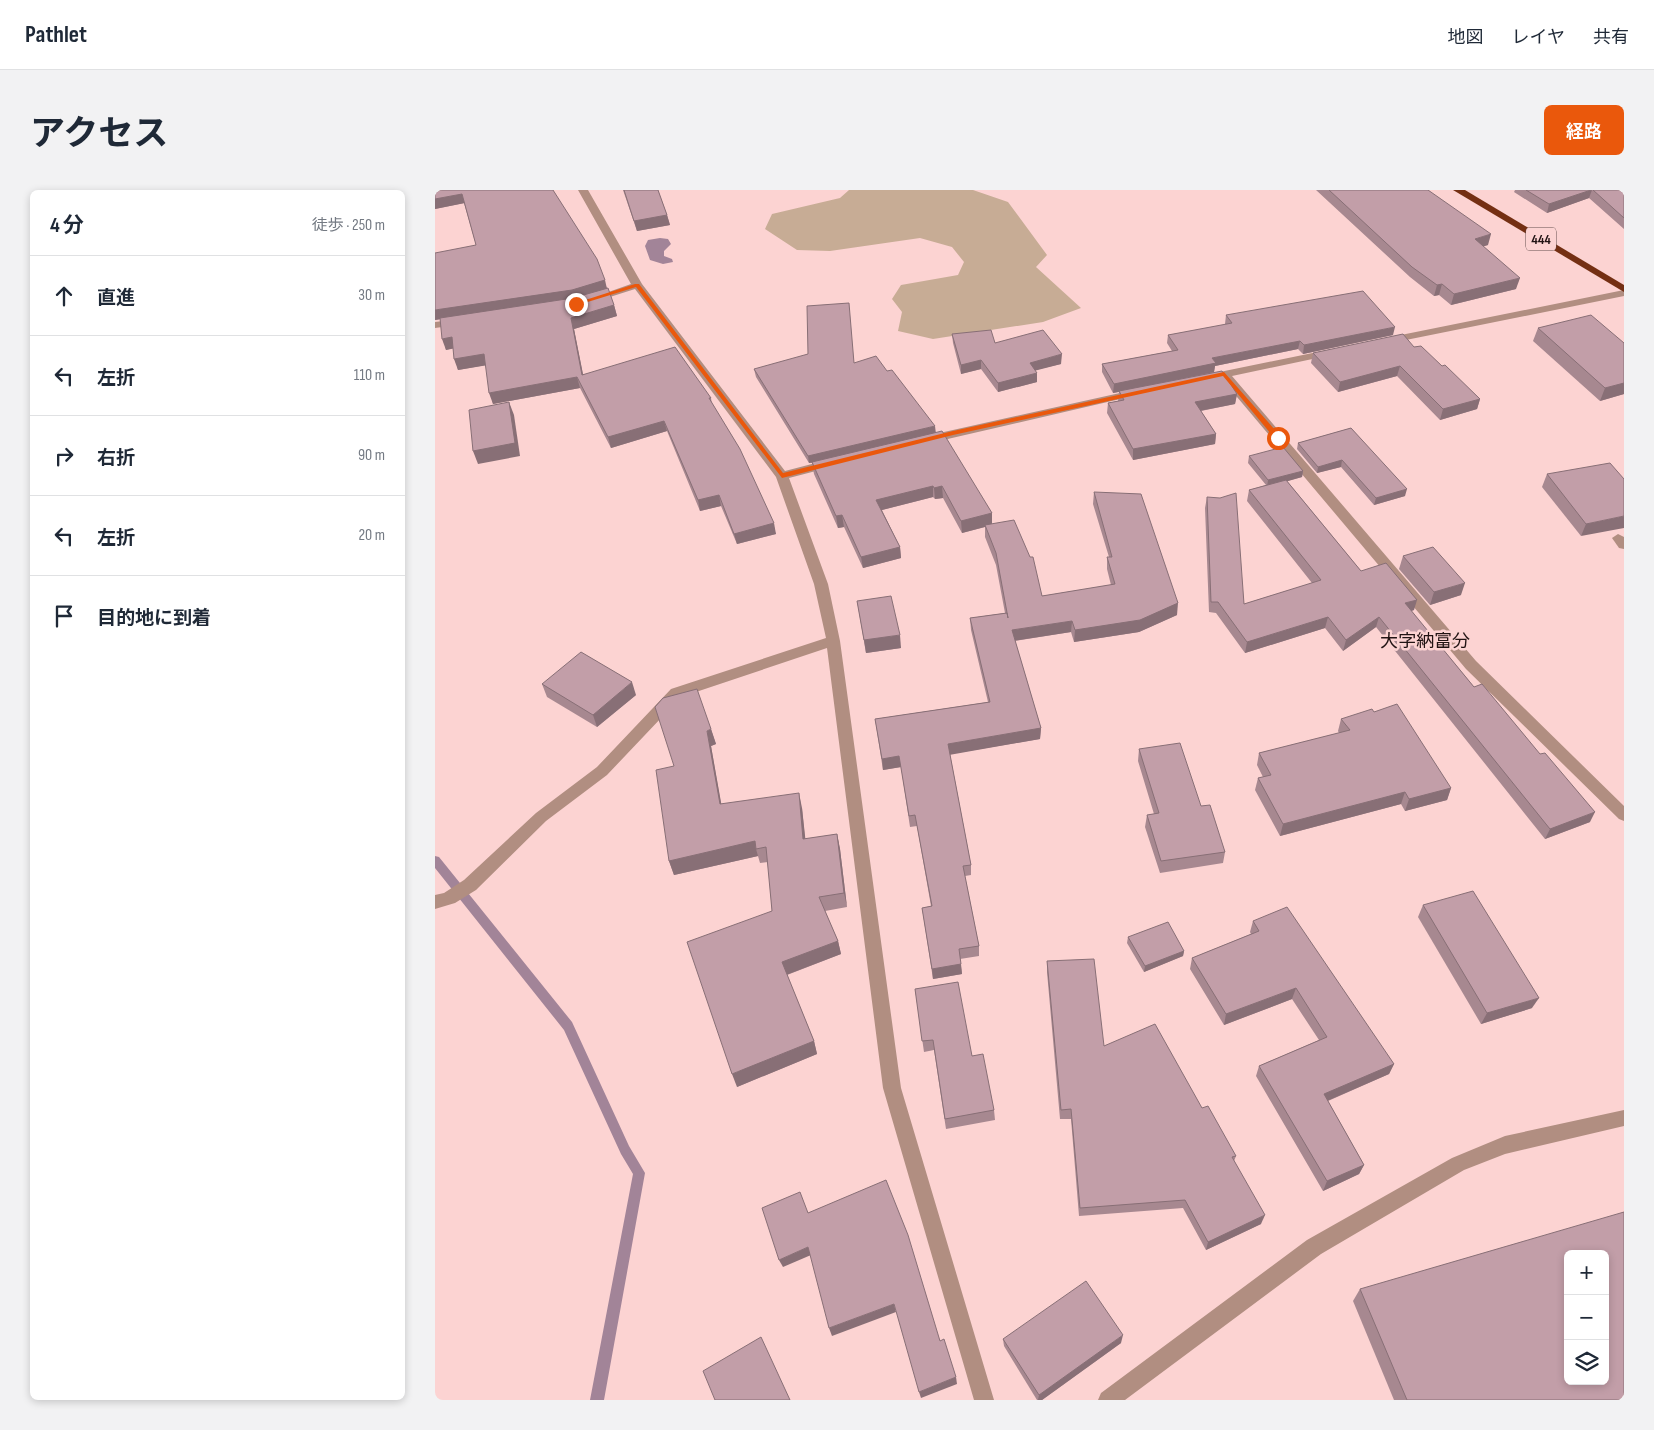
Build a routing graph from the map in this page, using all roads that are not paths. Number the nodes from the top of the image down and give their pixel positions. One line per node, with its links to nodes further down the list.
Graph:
1 (583, 190): 3 (street)
2 (1458, 190): 4 (highway, 444)
3 (637, 285): 6 (street); 16 (street)
4 (1624, 289)
5 (1624, 293): 9 (street)
6 (576, 304)
7 (473, 320): 8 (street)
8 (435, 326)
9 (1371, 344)
10 (1344, 350): 11 (street)
11 (1224, 374): 12 (street); 18 (street)
12 (1197, 380)
13 (1151, 389): 14 (street)
14 (915, 443)
15 (839, 462): 16 (street)
16 (782, 476): 17 (street)
17 (833, 641): 19 (street); 21 (street)
18 (1624, 815)
19 (442, 900)
20 (1624, 1118): 22 (street)
21 (984, 1400)
22 (1108, 1400)

